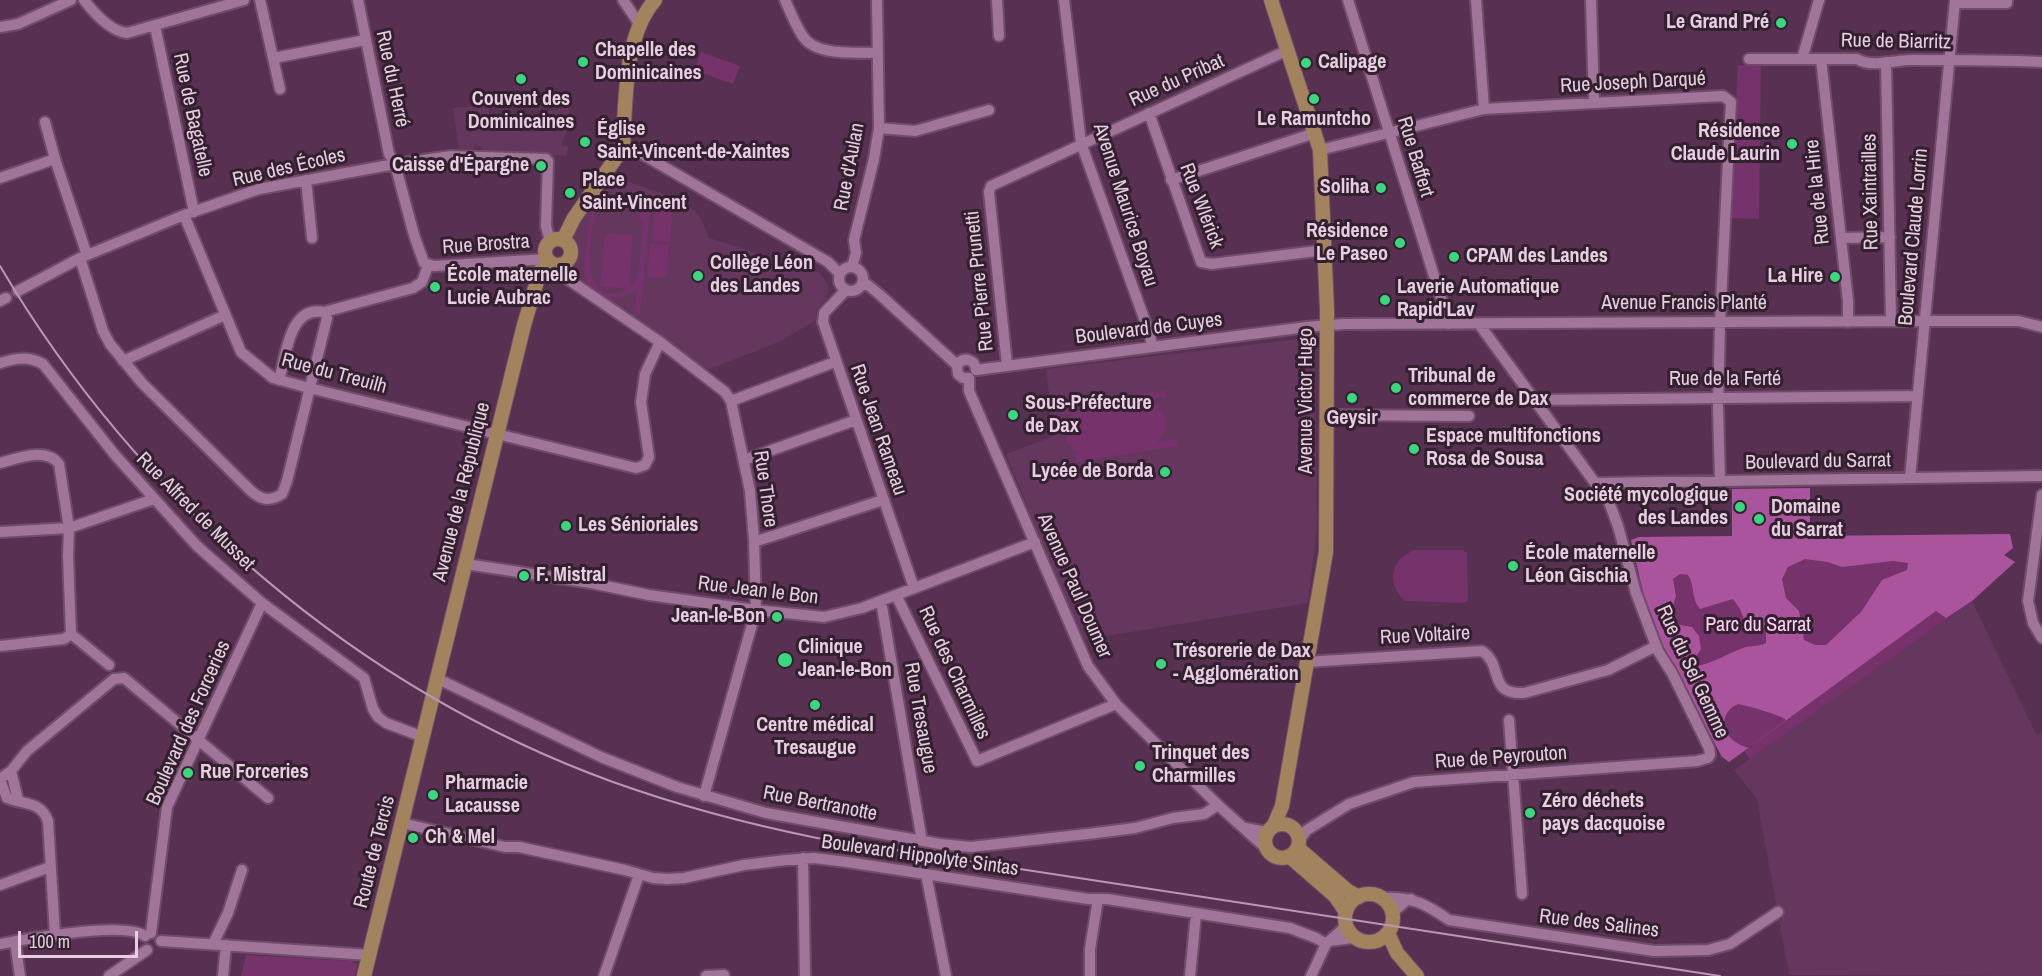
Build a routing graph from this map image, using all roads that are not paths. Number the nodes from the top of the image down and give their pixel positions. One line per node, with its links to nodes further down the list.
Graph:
1 (71, 0): 21 (street)
2 (84, 0): 20 (street)
3 (244, 0): 20 (street)
4 (260, 0): 26 (street)
5 (358, 0): 23 (street, Rue du Herré)
6 (623, 0): 19 (street)
7 (655, 0): 19 (main road)
8 (785, 0): 25 (street)
9 (877, 0): 25 (street, Rue d'Aulan)
10 (997, 0): 22 (street)
11 (1064, 0): 43 (street, Avenue Maurice Boyau)
12 (1271, 0): 24 (main road, Avenue Victor Hugo)
13 (1348, 0): 40 (street, Rue Baffert)
14 (1476, 0): 35 (street)
15 (1591, 0): 34 (street)
16 (1819, 0): 28 (street)
17 (2007, 0): 18 (street)
18 (1955, 1): 30 (street, Boulevard Claude Lorrin)
19 (640, 25): 42 (main road)
20 (155, 26): 50 (street, Rue de Bagatelle)
21 (0, 27)
22 (999, 36)
23 (365, 40): 26 (street); 46 (street, Rue du Herré)
24 (1287, 50): 37 (street, Rue du Pribat); 41 (main road, Avenue Victor Hugo)
25 (878, 53): 39 (street, Rue d'Aulan)
26 (273, 58): 33 (street)
27 (1749, 59): 28 (street, Rue de Biarritz)
28 (1802, 59): 29 (street, Rue de Biarritz)
29 (1821, 59): 31 (street, Rue de Biarritz); 53 (street, Rue de la Hire)
30 (1949, 61): 31 (street, Rue de Biarritz); 32 (street, Rue de Biarritz); 68 (street, Boulevard Claude Lorrin)
31 (1886, 62): 51 (street, Rue Xaintrailles)
32 (2042, 62)
33 (280, 89)
34 (1594, 103): 35 (street, Rue Joseph Darqué); 69 (street, Rue Joseph Darqué)
35 (1484, 109): 40 (street, Rue Joseph Darqué)
36 (988, 110): 39 (street)
37 (1149, 113): 43 (street, Rue du Pribat); 49 (street, Rue Wlérick)
38 (45, 122): 45 (street)
39 (879, 128): 59 (street, Rue d'Aulan)
40 (1389, 132): 44 (street, Rue Joseph Darqué); 70 (street, Rue Baffert)
41 (1315, 133): 44 (main road, Avenue Victor Hugo); 49 (street)
42 (623, 143): 54 (main road); 60 (street)
43 (1081, 143): 75 (street, Avenue Maurice Boyau); 80 (street, Rue Pierre Prunetti)
44 (1320, 150): 55 (main road, Avenue Victor Hugo)
45 (55, 159): 47 (street); 56 (street)
46 (395, 164): 48 (street, Rue des Écoles); 54 (street, Rue des Écoles); 58 (street, Rue Brostra)
47 (0, 178)
48 (306, 180): 50 (street, Rue des Écoles); 52 (street)
49 (1171, 180): 55 (street, Rue Wlérick)
50 (189, 214): 56 (street, Rue des Écoles); 65 (street, Rue du Treuilh)
51 (1890, 237): 53 (street); 67 (street, Rue Xaintrailles)
52 (312, 238)
53 (1841, 238): 66 (street, Rue de la Hire)
54 (557, 240): 57 (main road); 57 (main road)
55 (1325, 250): 72 (main road, Avenue Victor Hugo)
56 (84, 257): 63 (street, Rue des Écoles); 76 (street)
57 (554, 262): 58 (street, Rue Brostra); 74 (street); 91 (main road, Avenue de la République)
58 (428, 266): 64 (street)
59 (852, 267): 60 (street); 61 (street)
60 (840, 274): 62 (street)
61 (862, 284): 62 (street); 79 (street)
62 (846, 290): 77 (street, Rue Jean Rameau)
63 (18, 291)
64 (324, 312): 82 (street); 83 (street)
65 (225, 315): 76 (street); 82 (street, Rue du Treuilh)
66 (1848, 321): 67 (street, Avenue Francis Planté); 69 (street, Avenue Francis Planté)
67 (1891, 321): 68 (street, Avenue Francis Planté)
68 (1924, 321): 73 (street, Avenue Francis Planté); 84 (street, Boulevard Claude Lorrin)
69 (1719, 322): 71 (street, Avenue Francis Planté); 85 (street)
70 (1449, 324): 71 (street, Avenue Francis Planté); 72 (street, Avenue Francis Planté)
71 (1479, 324): 86 (street, Rue du Sel Gemme)
72 (1326, 325): 75 (street, Boulevard de Cuyes); 88 (main road, Avenue Victor Hugo)
73 (2042, 327)
74 (660, 342): 87 (street); 91 (street, Rue du Treuilh)
75 (1152, 347): 80 (street, Boulevard de Cuyes)
76 (123, 361): 83 (street)
77 (835, 362): 87 (street); 90 (street, Rue Jean Rameau)
78 (0, 363): 99 (street, Rue Alfred de Musset)
79 (957, 365): 81 (street); 81 (street)
80 (1006, 365): 81 (street, Boulevard de Cuyes)
81 (973, 374): 104 (street, Avenue Paul Doumer)
82 (279, 380): 83 (street, Rue du Treuilh)
83 (309, 388): 91 (street, Rue du Treuilh)
84 (1917, 396): 85 (street, Rue de la Ferté); 95 (street, Boulevard Claude Lorrin)
85 (1718, 398): 86 (street, Rue de la Ferté); 96 (street)
86 (1534, 399): 97 (street, Rue du Sel Gemme)
87 (731, 401): 92 (street, Rue Thore)
88 (1327, 415): 89 (street); 115 (main road, Avenue Victor Hugo)
89 (1468, 416)
90 (856, 420): 92 (street); 100 (street, Rue Jean Rameau)
91 (498, 435): 105 (main road, Avenue de la République)
92 (744, 460): 103 (street, Rue Thore)
93 (0, 463): 101 (street)
94 (2042, 476): 95 (street, Boulevard du Sarrat)
95 (1910, 478): 96 (street, Boulevard du Sarrat)
96 (1720, 481): 97 (street, Boulevard du Sarrat)
97 (1595, 483): 114 (street, Rue du Sel Gemme)
98 (2042, 495): 112 (street)
99 (154, 499): 101 (street); 109 (street, Rue Alfred de Musset)
100 (884, 500): 103 (street); 106 (street, Rue Jean Rameau)
101 (69, 528): 102 (street); 111 (street)
102 (0, 532)
103 (754, 540): 110 (street, Rue Thore)
104 (1035, 542): 106 (street, Rue Jean le Bon); 118 (street, Avenue Paul Doumer)
105 (466, 564): 110 (street, Rue Jean le Bon); 117 (main road, Avenue de la République)
106 (914, 588): 107 (street, Rue Jean le Bon)
107 (896, 595): 108 (street, Rue Jean le Bon); 118 (street, Rue des Charmilles)
108 (881, 601): 110 (street, Rue Jean le Bon); 135 (street, Rue Tresaugue)
109 (262, 603): 120 (street, Rue Alfred de Musset); 121 (street, Boulevard des Forceries)
110 (756, 610): 126 (street, Rue Thore)
111 (71, 634): 113 (street); 116 (street)
112 (2042, 638)
113 (0, 646)
114 (1656, 646): 115 (street, Rue Voltaire); 122 (street, Rue du Sel Gemme)
115 (1306, 662): 130 (main road, Avenue Victor Hugo)
116 (109, 665)
117 (436, 678): 120 (main road, Avenue de la République); 126 (street, Rue Bertranotte)
118 (1116, 704): 129 (street, Avenue Paul Doumer)
119 (1509, 720): 124 (street)
120 (423, 737): 131 (main road, Route de Tercis)
121 (197, 740): 123 (street); 127 (street); 154 (street, Boulevard des Forceries)
122 (1708, 758): 124 (street, Rue de Peyrouton)
123 (11, 771): 125 (street); 128 (street)
124 (1513, 774): 134 (street, Rue de Peyrouton); 143 (street)
125 (0, 779): 128 (street)
126 (704, 796): 135 (street, Rue Bertranotte)
127 (268, 798)
128 (18, 800): 138 (street)
129 (1218, 805): 132 (street, Avenue Paul Doumer); 135 (street, Rue Bertranotte)
130 (1282, 806): 133 (main road, Avenue Victor Hugo); 134 (main road)
131 (402, 823): 141 (street, Boulevard Hippolyte Sintas); 165 (main road, Route de Tercis)
132 (1245, 828): 133 (street, Avenue Paul Doumer); 136 (street, Avenue Paul Doumer)
133 (1270, 829): 134 (main road); 136 (main road)
134 (1297, 838): 136 (main road); 144 (main road); 148 (main road)
135 (922, 840)
136 (1268, 850)
137 (803, 858): 140 (street, Boulevard Hippolyte Sintas); 141 (street, Boulevard Hippolyte Sintas); 173 (street)
138 (50, 867): 142 (street); 155 (street)
139 (242, 870): 161 (street)
140 (926, 874): 146 (street, Boulevard Hippolyte Sintas); 174 (street)
141 (639, 875): 171 (street)
142 (0, 885)
143 (1522, 894)
144 (1359, 897): 145 (main road); 148 (main road)
145 (1382, 898): 147 (street, Rue des Salines); 149 (main road)
146 (1098, 899): 151 (street, Boulevard Hippolyte Sintas); 175 (street)
147 (1411, 899): 149 (street); 150 (street, Rue des Salines)
148 (1346, 912): 152 (main road)
149 (1393, 912): 153 (main road)
150 (1778, 912)
151 (1196, 914): 159 (street, Boulevard Hippolyte Sintas); 176 (street)
152 (1349, 932): 158 (main road); 159 (street)
153 (1388, 933): 158 (main road); 164 (main road)
154 (148, 934): 155 (street); 157 (street); 163 (street)
155 (55, 935): 156 (street)
156 (15, 941): 160 (street); 167 (street)
157 (161, 941): 161 (street); 163 (street)
158 (1375, 941): 164 (main road)
159 (1327, 943): 177 (street)
160 (0, 944)
161 (213, 944): 162 (street)
162 (226, 945): 165 (street); 169 (street)
163 (147, 950): 168 (street)
164 (1397, 952): 178 (main road)
165 (370, 955): 170 (main road, Route de Tercis)
166 (724, 975): 172 (street)
167 (20, 976)
168 (109, 976)
169 (223, 976)
170 (364, 976)
171 (604, 976)
172 (706, 976)
173 (805, 976)
174 (946, 976)
175 (1090, 976)
176 (1190, 976)
177 (1311, 976)
178 (1417, 976)

